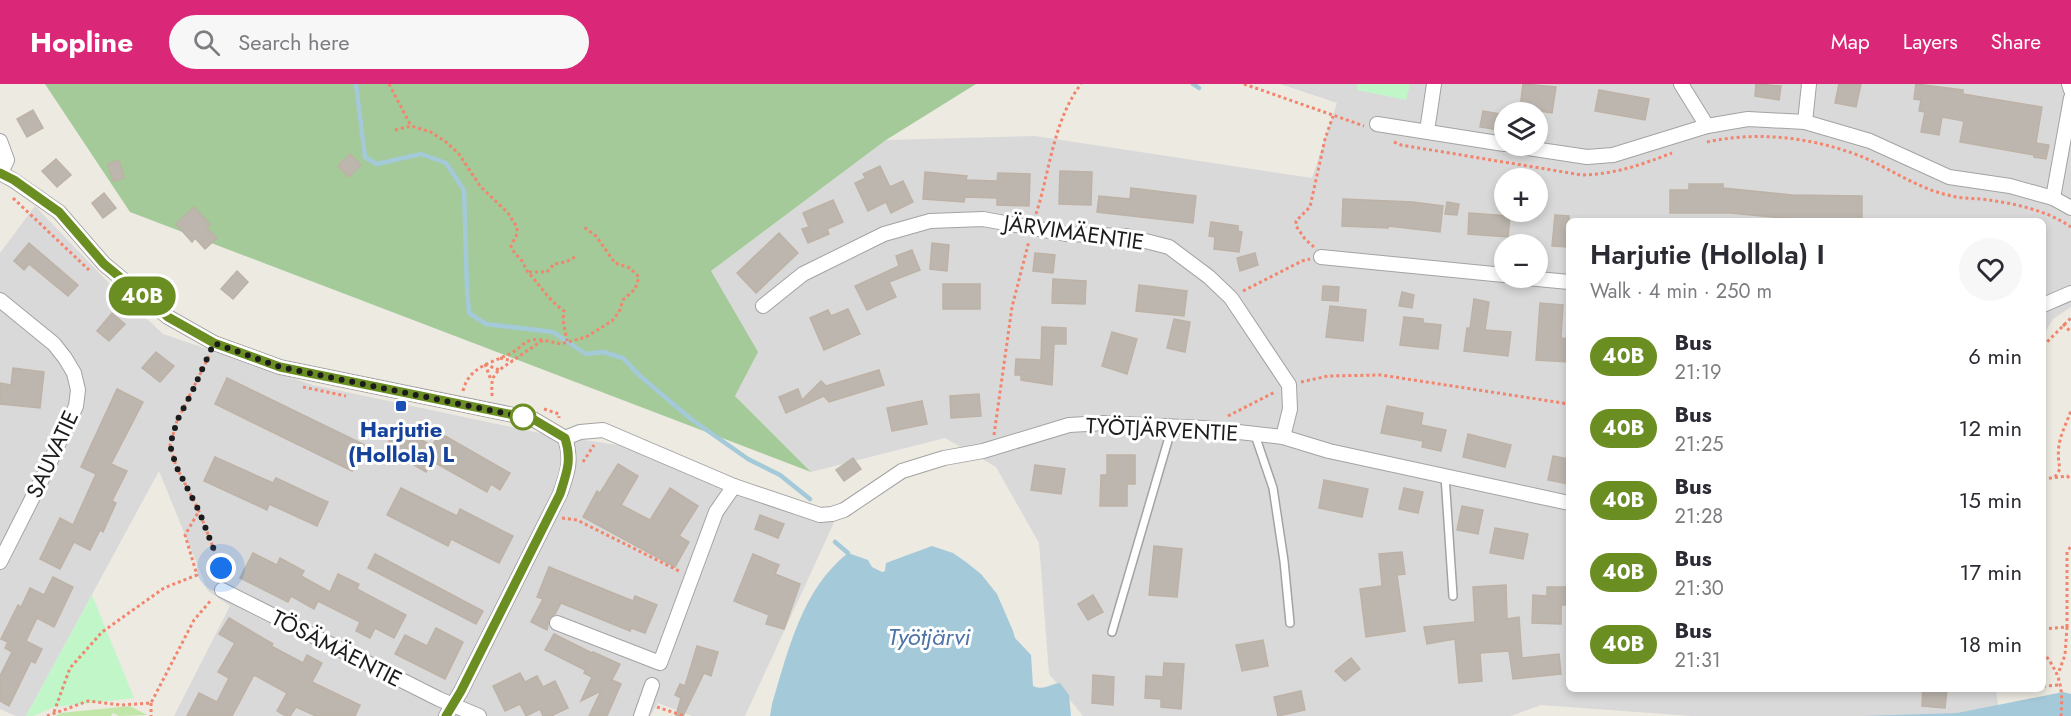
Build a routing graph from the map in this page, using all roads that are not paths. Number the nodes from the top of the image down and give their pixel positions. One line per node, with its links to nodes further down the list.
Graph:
1 (1434, 84): 10 (street)
2 (1681, 84): 9 (street)
3 (1809, 84): 7 (street)
4 (2069, 84): 5 (street)
5 (2071, 90)
6 (2071, 98): 15 (street)
7 (1805, 122): 9 (street); 15 (street)
8 (1377, 124): 10 (street)
9 (1707, 126): 13 (street)
10 (1427, 131): 12 (street)
11 (0, 141): 14 (street)
12 (1494, 142)
13 (1548, 152)
14 (0, 173): 28 (street)
15 (2054, 198): 16 (street)
16 (2071, 208)
17 (1321, 257): 18 (street)
18 (1494, 274)
19 (1548, 280): 20 (street)
20 (1566, 282)
21 (2071, 293): 23 (street)
22 (0, 300): 32 (street, SAUVATIE)
23 (2046, 304)
24 (763, 306): 27 (street, JÄRVIMÄENTIE)
25 (1172, 427): 26 (street, TYÖTJÄRVENTIE); 30 (street, TYÖTJÄRVENTIE); 37 (lane)
26 (1255, 434): 27 (street, TYÖTJÄRVENTIE); 36 (lane)
27 (1284, 437): 29 (street, TYÖTJÄRVENTIE)
28 (565, 438): 30 (street, TYÖTJÄRVENTIE); 39 (street)
29 (1445, 476): 31 (street, TYÖTJÄRVENTIE); 34 (lane)
30 (734, 486): 35 (street)
31 (1566, 502)
32 (0, 562)
33 (222, 590): 39 (street, TÖSÄMÄENTIE)
34 (1453, 596)
35 (557, 623)
36 (1290, 623)
37 (1112, 632)
38 (652, 685): 40 (street)
39 (449, 710): 41 (street, TÖSÄMÄENTIE)
40 (644, 710)
41 (479, 716)

